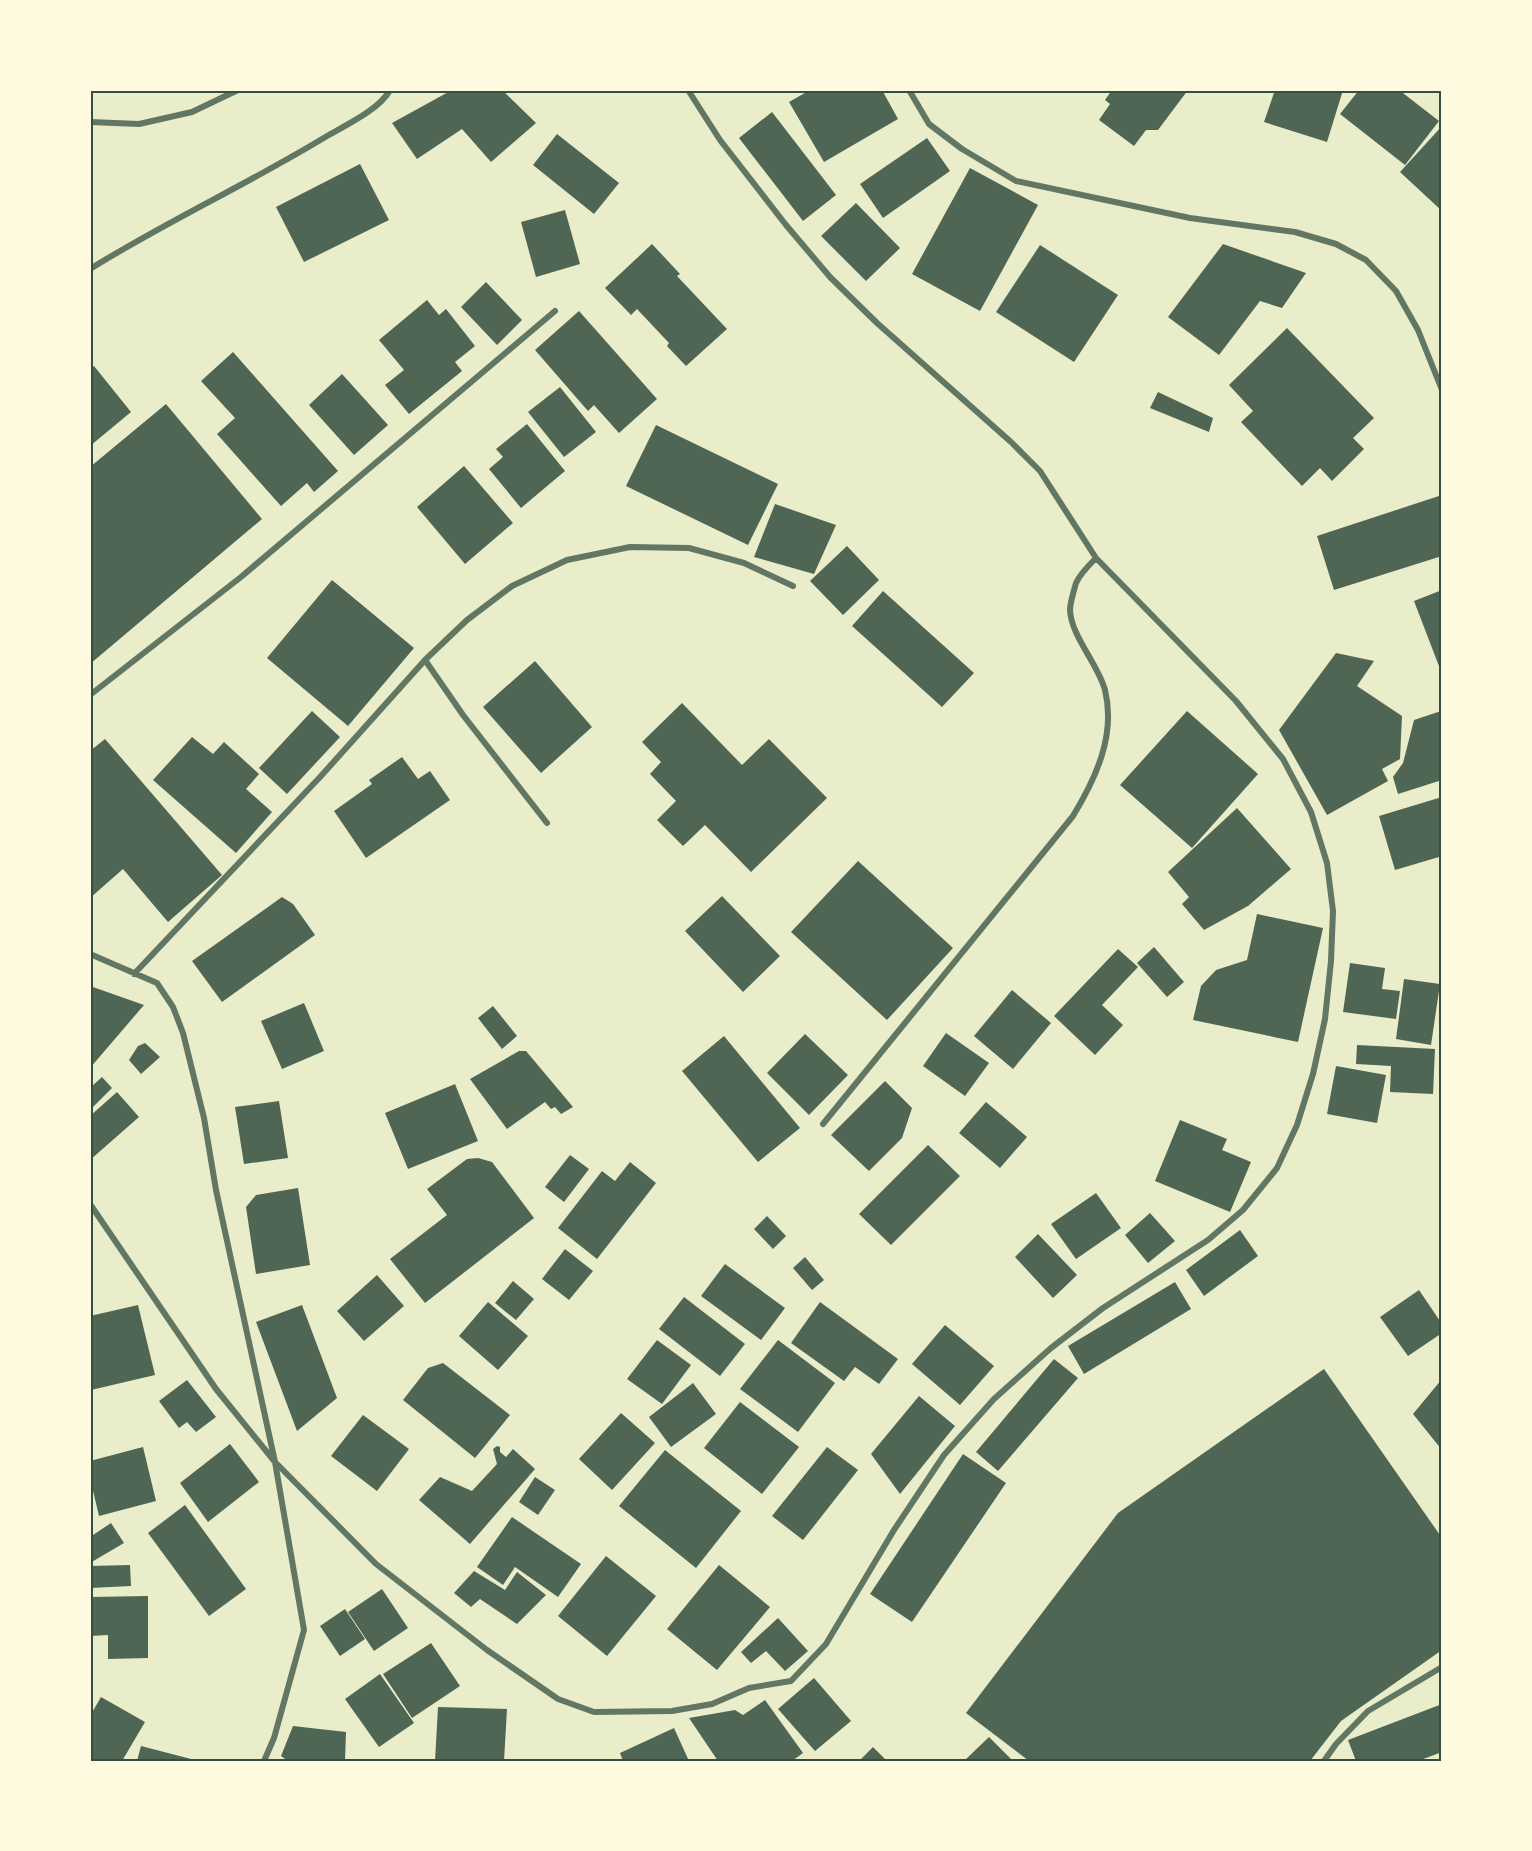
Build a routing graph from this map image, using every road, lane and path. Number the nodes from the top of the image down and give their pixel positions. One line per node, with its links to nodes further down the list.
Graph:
1 (238, 90): 5 (street)
2 (390, 90): 6 (street)
3 (688, 90): 9 (street)
4 (909, 90): 8 (street)
5 (90, 122)
6 (90, 270)
7 (555, 311): 12 (street)
8 (1442, 390)
9 (1096, 558): 16 (street); 18 (street)
10 (793, 586): 11 (street)
11 (425, 660): 13 (street); 15 (street)
12 (90, 695)
13 (547, 824)
14 (90, 954): 15 (street)
15 (134, 974): 18 (street)
16 (823, 1124)
17 (90, 1204): 18 (street)
18 (275, 1462): 20 (street)
19 (1442, 1667): 21 (street)
20 (264, 1761)
21 (1324, 1761)

